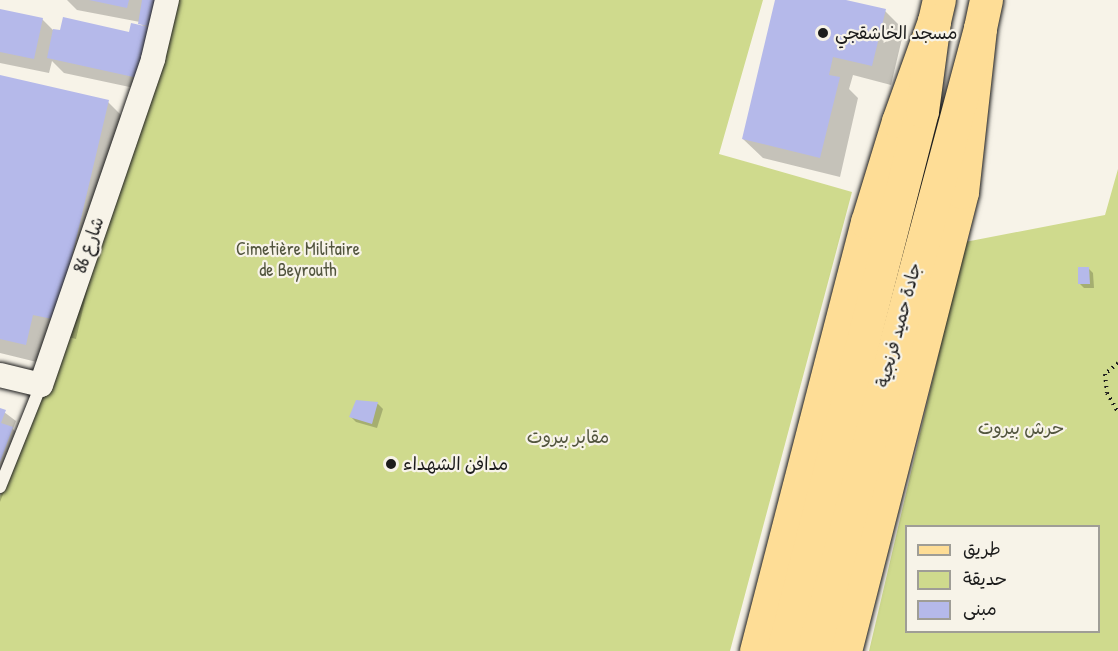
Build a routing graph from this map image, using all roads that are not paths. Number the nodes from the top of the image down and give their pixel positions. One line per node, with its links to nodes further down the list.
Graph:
1 (167, 0): 5 (street, شارع 86)
2 (936, 10): 7 (main road); 8 (main road, جادة حميد فرنجية)
3 (983, 14): 9 (main road, جادة حميد فرنجية); 10 (main road)
4 (0, 375): 5 (street)
5 (41, 385): 6 (lane, شارع 86)
6 (0, 487)
7 (756, 651)
8 (783, 651)
9 (813, 651)
10 (845, 651)

